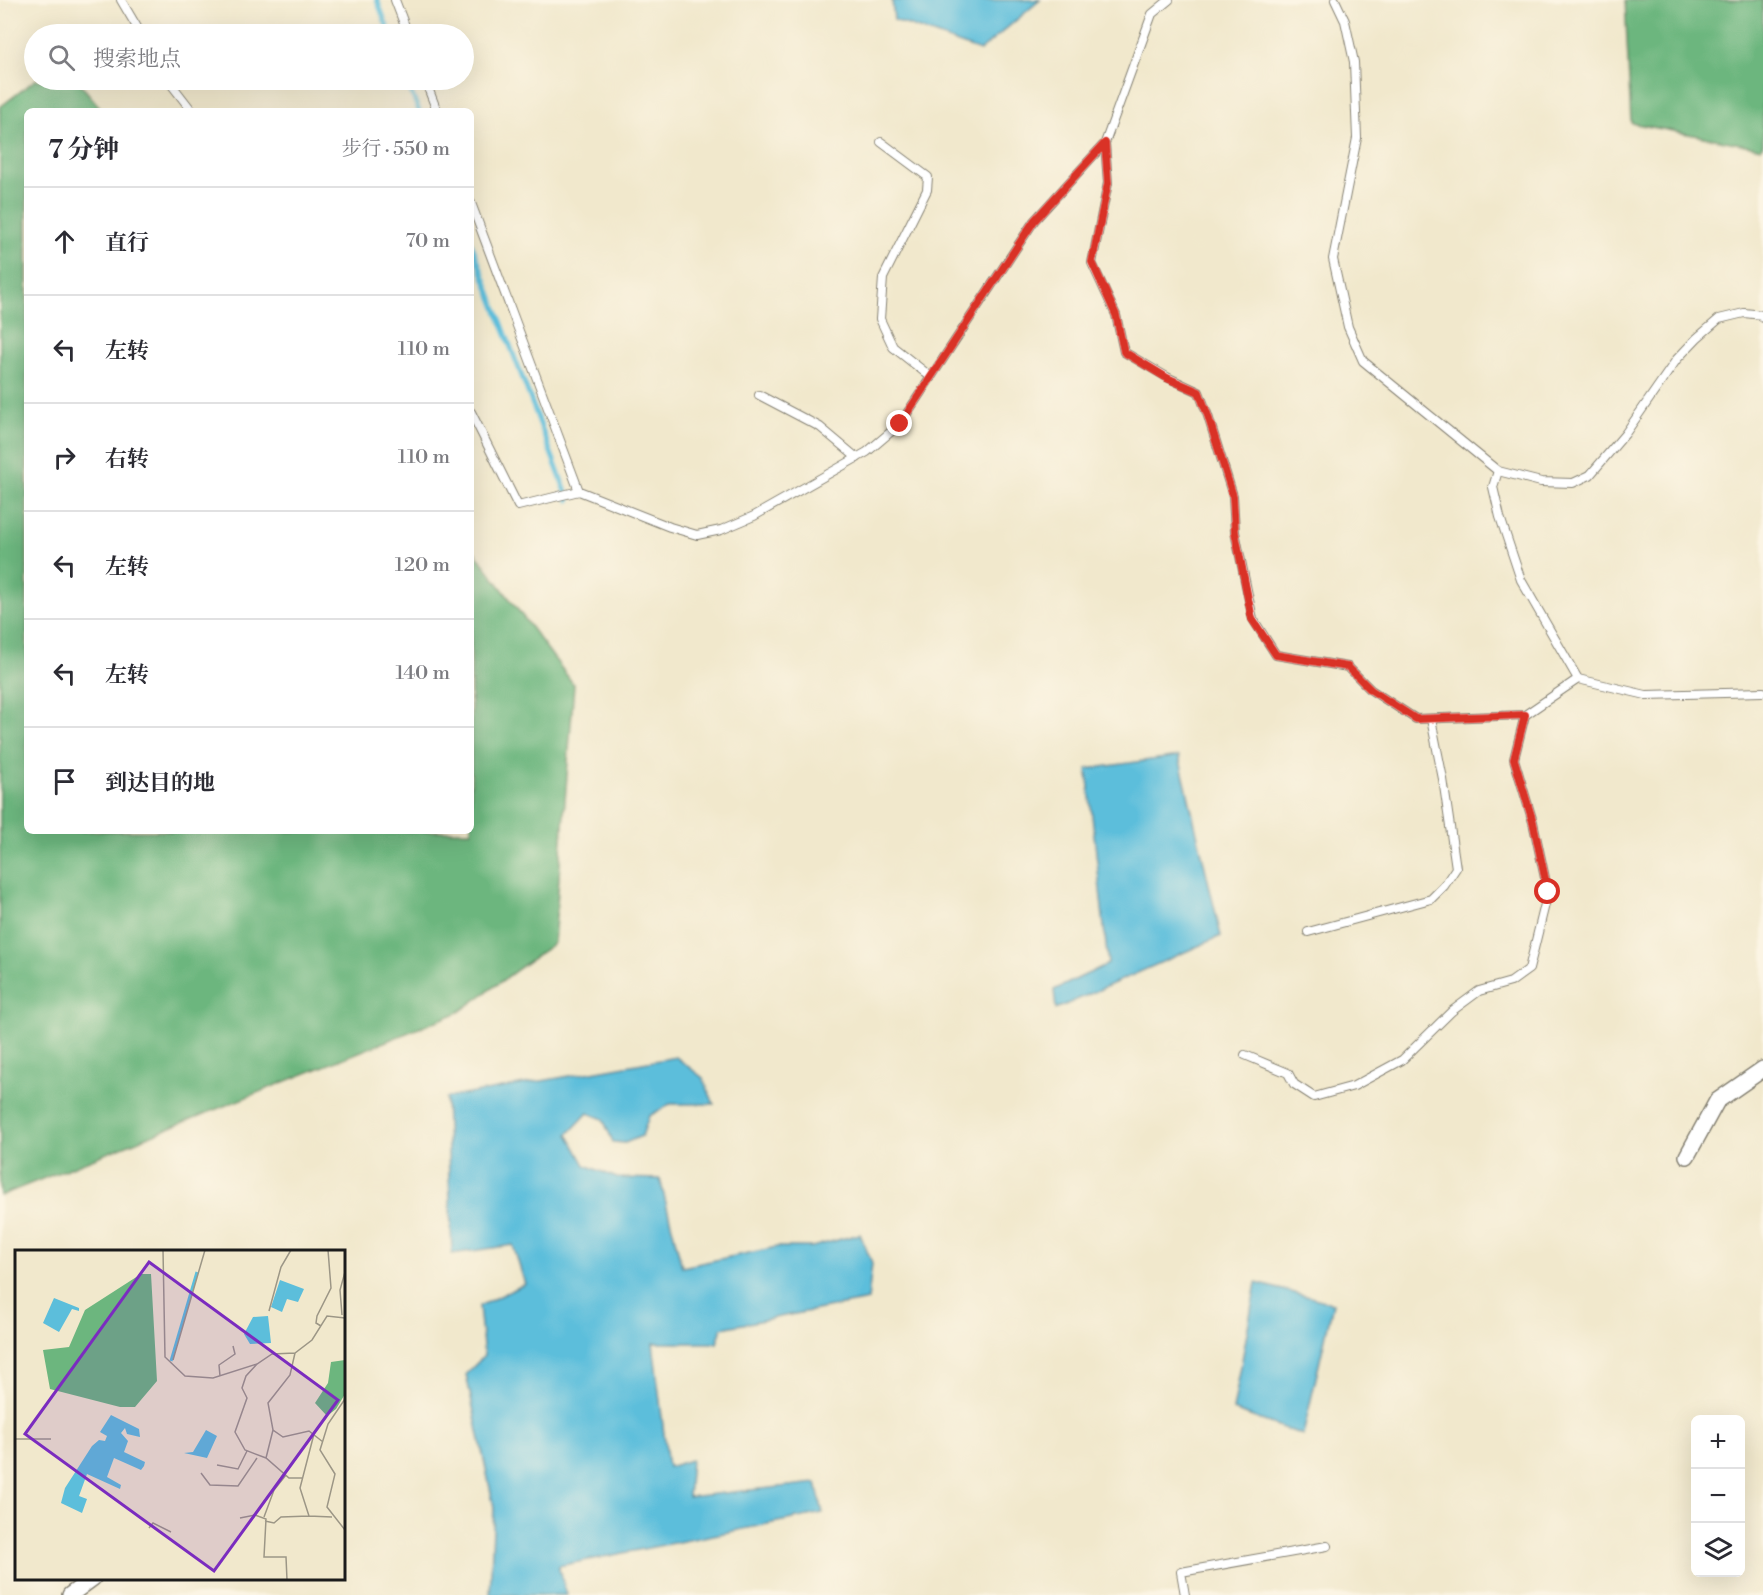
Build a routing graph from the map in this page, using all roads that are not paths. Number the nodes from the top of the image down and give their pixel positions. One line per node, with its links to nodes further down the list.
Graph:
1 (121, 0): 5 (lane)
2 (395, 0): 6 (lane)
3 (1169, 0): 12 (lane)
4 (1335, 0): 19 (lane)
5 (135, 24)
6 (404, 24)
7 (176, 90): 9 (lane)
8 (429, 90): 10 (lane)
9 (190, 108)
10 (436, 108)
11 (881, 142): 15 (lane)
12 (1105, 143): 15 (lane); 24 (lane)
13 (474, 211): 20 (lane)
14 (1763, 318): 19 (lane)
15 (931, 377): 18 (lane)
16 (759, 395): 18 (lane)
17 (474, 418): 20 (lane)
18 (857, 458): 20 (lane)
19 (1498, 471): 21 (lane)
20 (579, 491)
21 (1578, 679): 22 (lane); 23 (lane)
22 (1763, 693)
23 (1525, 715): 24 (lane); 26 (lane)
24 (1431, 719): 25 (lane)
25 (1308, 932)
26 (1245, 1055)
27 (1763, 1069): 28 (street)
28 (1687, 1156)
29 (1328, 1545): 32 (lane)
30 (90, 1580): 31 (street)
31 (70, 1595)
32 (1185, 1595)

